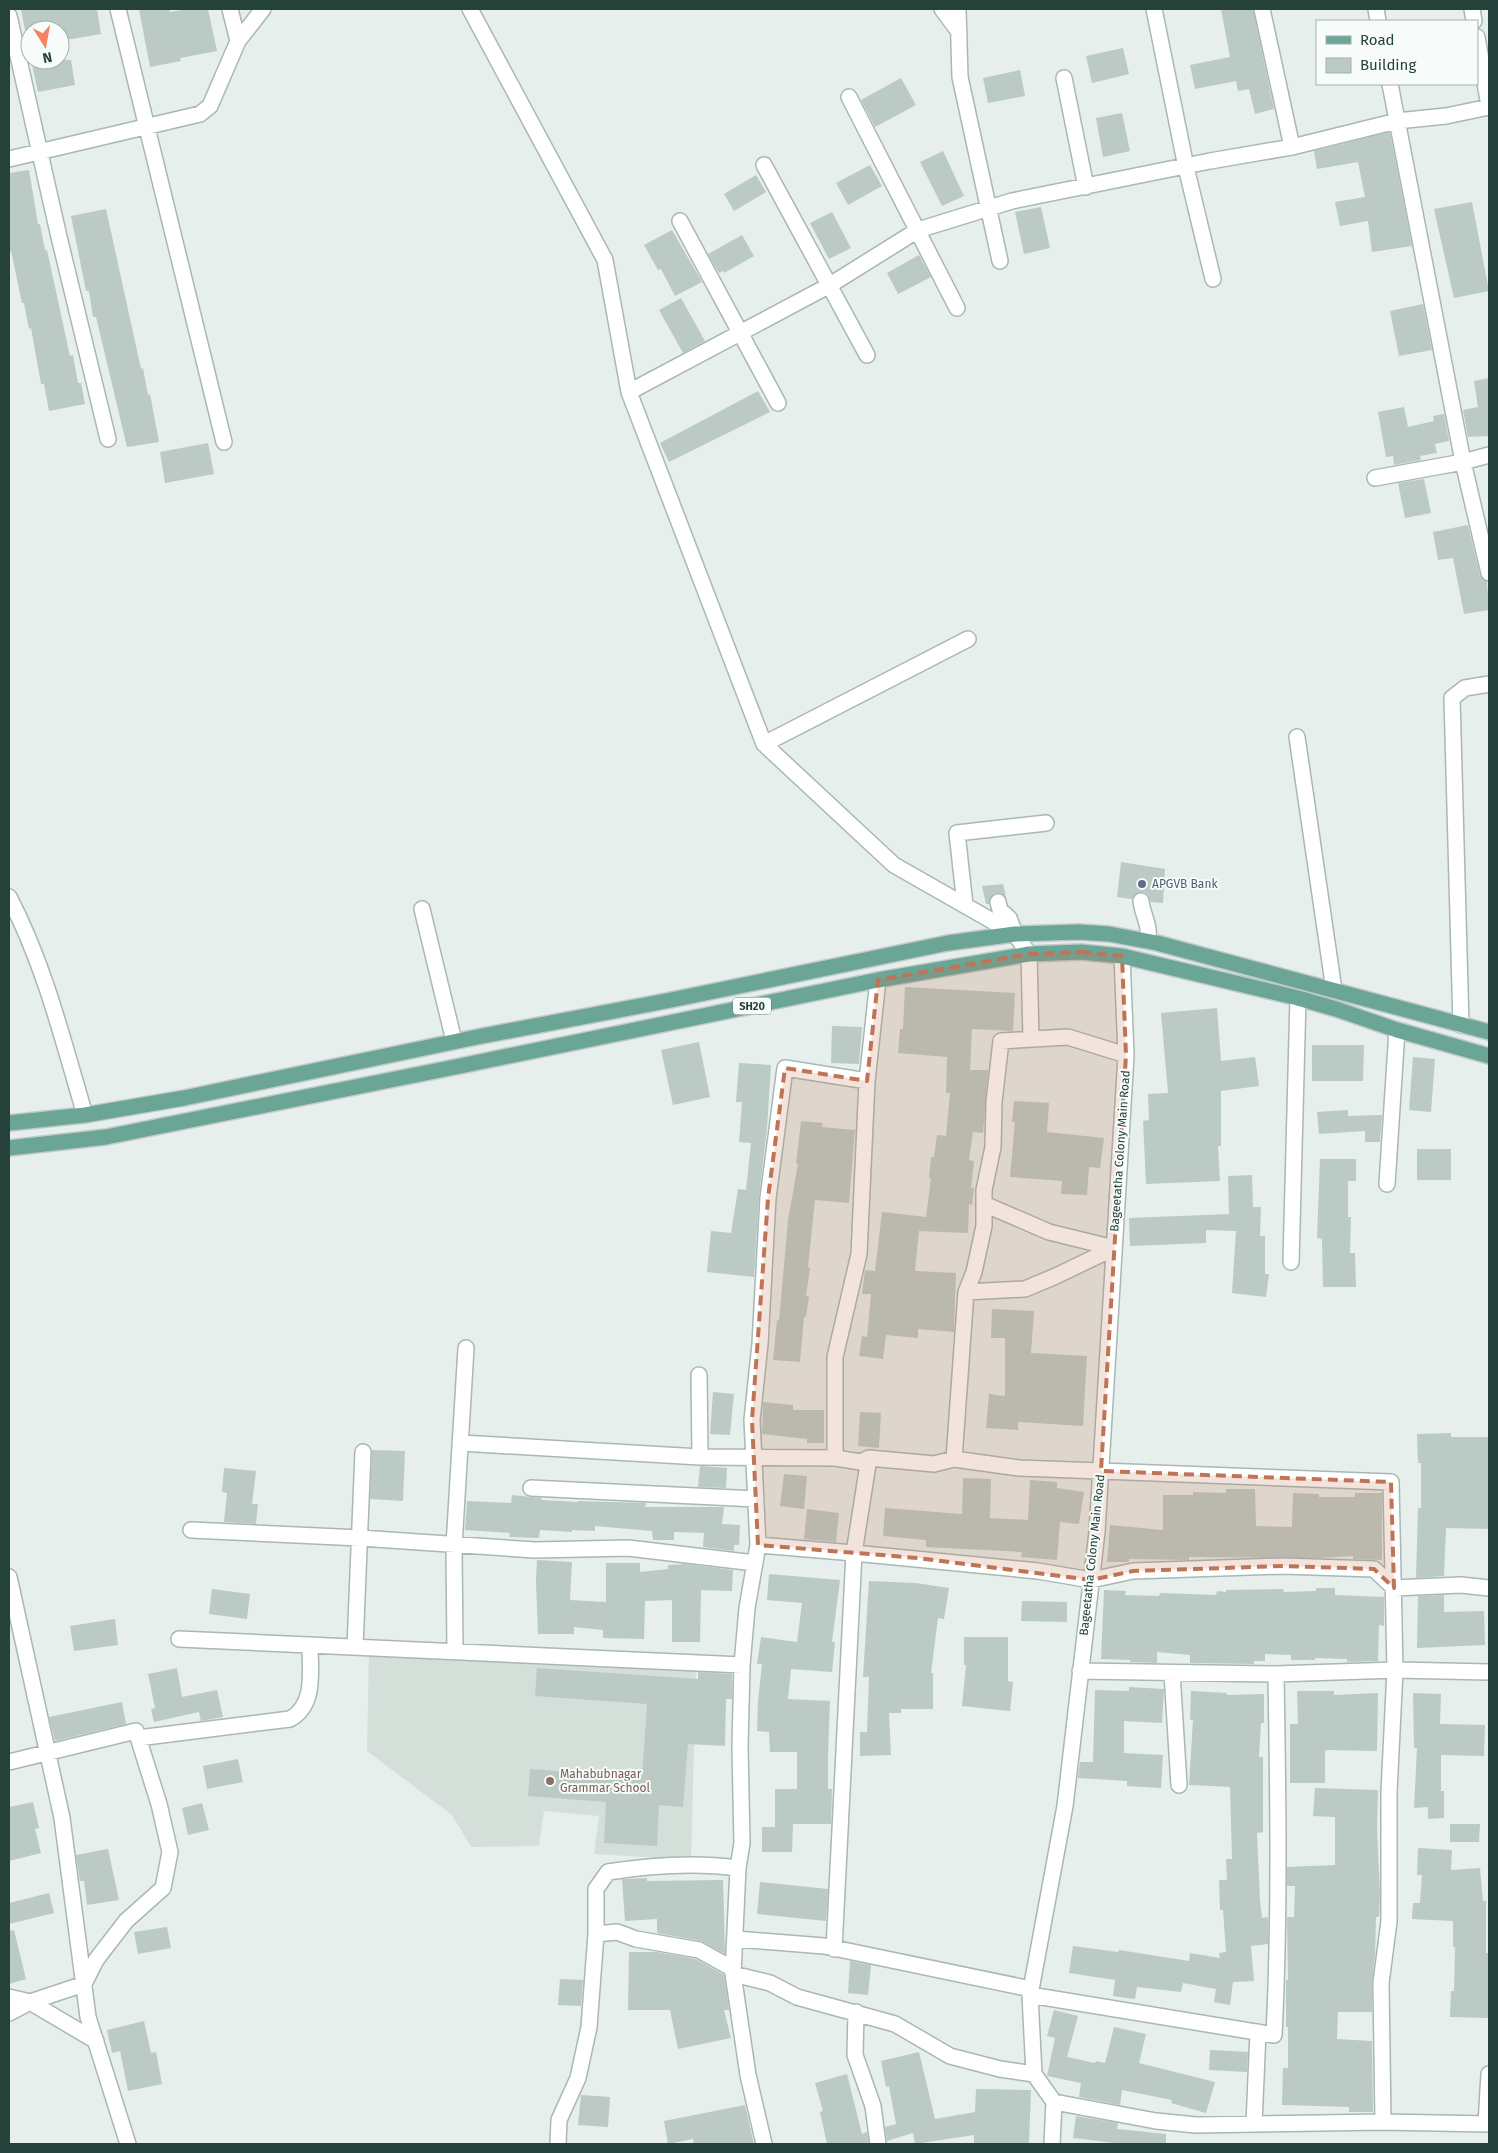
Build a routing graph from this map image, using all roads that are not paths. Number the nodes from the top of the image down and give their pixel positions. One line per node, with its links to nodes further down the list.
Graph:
1 (118, 9): 18 (street)
2 (230, 9): 11 (street)
3 (263, 9): 11 (street)
4 (470, 9): 34 (street)
5 (942, 9): 10 (street)
6 (958, 9): 10 (street)
7 (1154, 9): 23 (street)
8 (1262, 9): 19 (street)
9 (9, 16): 20 (street)
10 (959, 32): 25 (street)
11 (238, 41): 18 (street)
12 (1478, 42): 16 (street)
13 (1064, 78): 24 (street)
14 (1390, 85): 17 (street)
15 (849, 97): 27 (street)
16 (1489, 106): 17 (street)
17 (1397, 121): 19 (street); 39 (street)
18 (146, 128): 20 (street); 37 (street)
19 (1292, 147): 23 (street)
20 (39, 152): 21 (street); 36 (street)
21 (9, 159)
22 (764, 165): 30 (street)
23 (1186, 167): 24 (street); 29 (street)
24 (1086, 187): 25 (street)
25 (988, 209): 27 (street); 28 (street)
26 (680, 221): 32 (street)
27 (918, 230): 30 (street); 31 (street)
28 (1000, 262)
29 (1213, 279)
30 (830, 285): 32 (street); 33 (street)
31 (958, 308)
32 (741, 334): 34 (street); 35 (street)
33 (867, 355)
34 (629, 392): 45 (street)
35 (778, 403)
36 (108, 439)
37 (224, 442)
38 (1489, 455): 39 (street)
39 (1463, 462): 40 (street); 41 (street)
40 (1375, 478)
41 (1489, 573)
42 (968, 639): 45 (street)
43 (1489, 684): 59 (street)
44 (1297, 737): 57 (street)
45 (764, 744): 50 (street)
46 (1046, 823): 50 (street)
47 (9, 897): 67 (street)
48 (1141, 900): 53 (street)
49 (998, 902): 52 (street)
50 (965, 905): 52 (street)
51 (422, 909): 63 (street)
52 (1016, 934): 53 (main road, SH20); 54 (street); 63 (main road, SH20)
53 (1148, 941): 57 (main road, SH20)
54 (1029, 954): 55 (main road, SH20); 56 (main road, SH20); 62 (street)
55 (1122, 956): 58 (main road, SH20); 64 (street, Bageetatha Colony Main Road)
56 (878, 980): 66 (street); 69 (main road, SH20)
57 (1334, 990): 59 (main road, SH20)
58 (1298, 998): 60 (main road, SH20); 73 (street)
59 (1461, 1025): 61 (main road, SH20)
60 (1397, 1030): 65 (main road, SH20); 70 (street)
61 (1489, 1032)
62 (1031, 1039): 64 (street); 71 (street)
63 (454, 1041): 67 (main road, SH20)
64 (1126, 1055): 72 (street, Bageetatha Colony Main Road)
65 (1489, 1056)
66 (867, 1081): 80 (street); 81 (street)
67 (84, 1115): 68 (main road, SH20)
68 (9, 1123)
69 (9, 1148)
70 (1387, 1184)
71 (984, 1204): 72 (street); 74 (street)
72 (1114, 1248): 74 (street); 84 (street, Bageetatha Colony Main Road)
73 (1291, 1262)
74 (966, 1292): 83 (street)
75 (466, 1348): 77 (street)
76 (699, 1375): 79 (street)
77 (460, 1443): 79 (street); 90 (street)
78 (363, 1452): 88 (street)
79 (700, 1457): 80 (street)
80 (753, 1457): 81 (street); 86 (street)
81 (835, 1458): 82 (street)
82 (868, 1458): 83 (street); 91 (street)
83 (954, 1459): 84 (street)
84 (1100, 1472): 94 (street, Bageetatha Colony Main Road); 95 (street)
85 (531, 1488): 86 (street)
86 (756, 1499): 89 (street)
87 (191, 1530): 88 (street)
88 (360, 1538): 90 (street); 99 (street)
89 (758, 1545): 91 (street); 92 (street)
90 (454, 1546): 92 (street); 100 (street)
91 (854, 1554): 94 (street); 114 (street)
92 (755, 1563): 101 (street)
93 (9, 1577): 108 (street)
94 (1091, 1580): 95 (street); 103 (street, Bageetatha Colony Main Road)
95 (1394, 1588): 96 (street); 102 (street)
96 (1489, 1588)
97 (180, 1639): 98 (street)
98 (310, 1645): 99 (street); 107 (street)
99 (355, 1647): 100 (street)
100 (455, 1652): 101 (street)
101 (742, 1666): 111 (street)
102 (1395, 1670): 104 (street); 106 (street); 127 (street)
103 (1080, 1672): 105 (street); 117 (street, Bageetatha Colony Main Road)
104 (1489, 1672)
105 (1172, 1673): 106 (street); 110 (street)
106 (1276, 1674): 122 (street)
107 (138, 1738): 108 (street); 116 (street)
108 (48, 1753): 109 (street); 116 (street)
109 (9, 1762)
110 (1179, 1785)
111 (738, 1868): 112 (street); 113 (street)
112 (596, 1934): 115 (street); 131 (street)
113 (736, 1938): 114 (street); 115 (street)
114 (834, 1949): 117 (street)
115 (733, 1972): 120 (street); 132 (street)
116 (84, 1984): 119 (street); 123 (street)
117 (1030, 1992): 122 (street); 124 (street, Bageetatha Colony Main Road)
118 (9, 1997): 119 (street)
119 (30, 2002): 121 (street); 123 (street)
120 (856, 2012): 124 (street); 133 (street)
121 (9, 2013)
122 (1258, 2032): 128 (street)
123 (96, 2041): 130 (street)
124 (1034, 2074): 126 (street)
125 (1489, 2074): 129 (street)
126 (1054, 2102): 128 (street); 134 (street)
127 (1383, 2122): 128 (street); 129 (street)
128 (1254, 2124)
129 (1488, 2124)
130 (128, 2144)
131 (558, 2144)
132 (764, 2144)
133 (878, 2144)
134 (1052, 2144)

